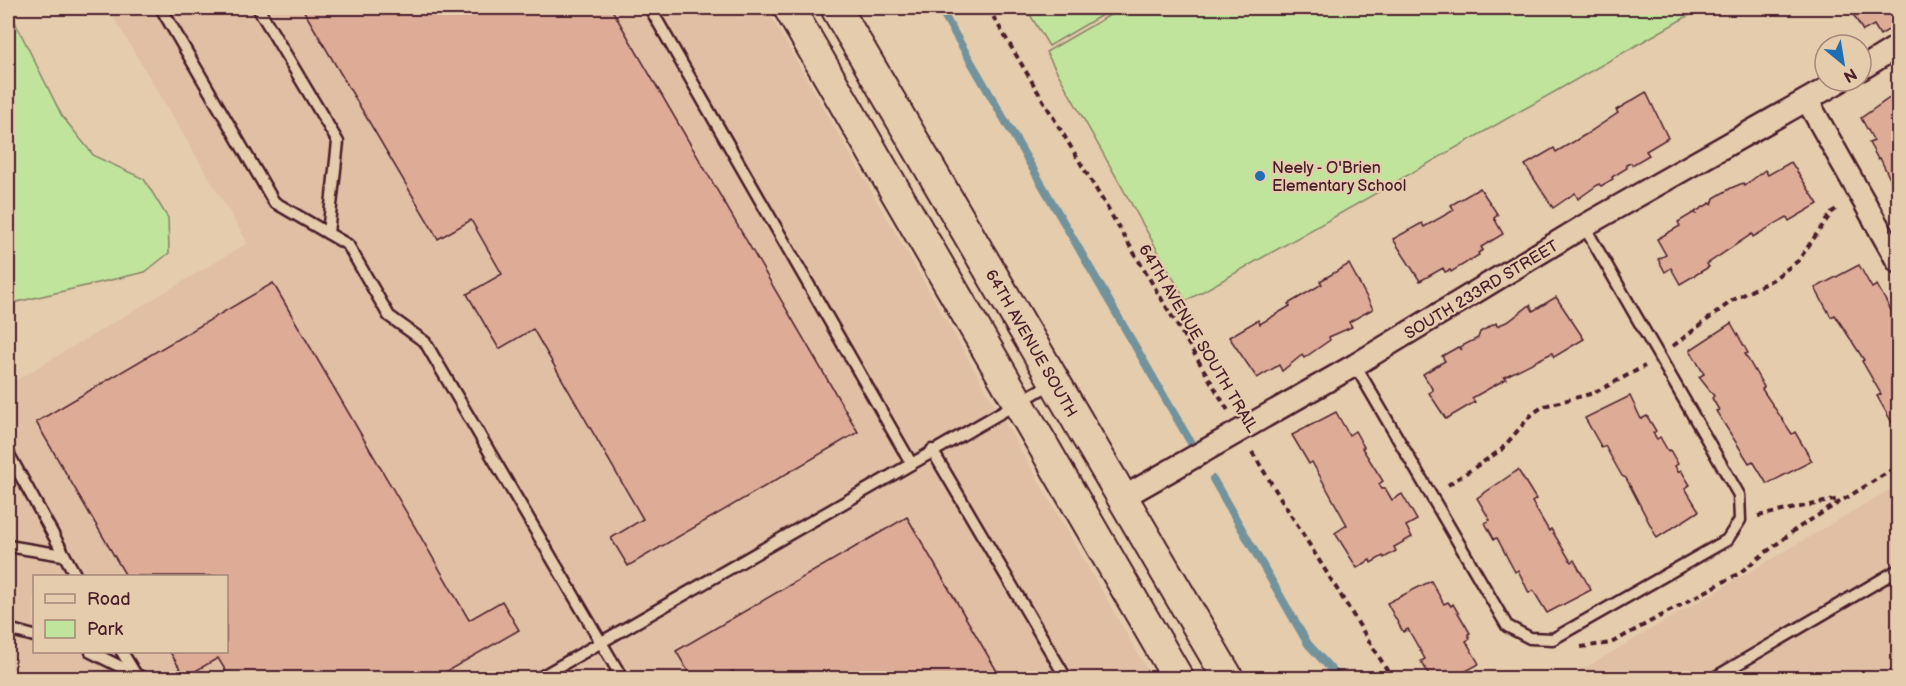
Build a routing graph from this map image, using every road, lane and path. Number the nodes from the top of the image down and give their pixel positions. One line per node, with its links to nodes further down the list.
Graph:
1 (161, 8): 12 (lane)
2 (258, 8): 12 (lane)
3 (650, 8): 20 (lane)
4 (789, 8): 16 (street)
5 (837, 8): 15 (street, 64TH AVENUE SOUTH)
6 (988, 8): 17 (path, 64TH AVENUE SOUTH TRAIL)
7 (1899, 46): 8 (street)
8 (1873, 62)
9 (1820, 93): 10 (street, SOUTH 233RD STREET)
10 (1808, 100): 11 (street, SOUTH 233RD STREET); 13 (street)
11 (1584, 226): 14 (street, SOUTH 233RD STREET); 24 (lane)
12 (328, 233): 31 (lane)
13 (1899, 262)
14 (1355, 365): 17 (street, SOUTH 233RD STREET); 24 (lane)
15 (1054, 382): 16 (lane); 22 (street, 64TH AVENUE SOUTH)
16 (1017, 403): 18 (lane); 39 (street)
17 (1240, 431): 22 (street, SOUTH 233RD STREET); 41 (path, 64TH AVENUE SOUTH TRAIL)
18 (932, 450): 20 (lane); 38 (lane)
19 (8, 453): 26 (lane)
20 (910, 463): 31 (lane)
21 (1899, 466): 23 (path)
22 (1122, 498): 40 (street, 64TH AVENUE SOUTH)
23 (1842, 499): 24 (path); 32 (path)
24 (1740, 520)
25 (8, 546): 26 (lane)
26 (63, 555): 28 (lane)
27 (1899, 570): 42 (lane)
28 (75, 575)
29 (8, 629): 30 (lane)
30 (33, 636)
31 (601, 643): 36 (lane); 37 (lane)
32 (1571, 652)
33 (95, 653): 35 (lane)
34 (123, 653): 35 (lane)
35 (139, 677)
36 (539, 678)
37 (622, 678)
38 (1066, 678)
39 (1178, 678)
40 (1228, 678)
41 (1392, 678)
42 (1714, 678)

